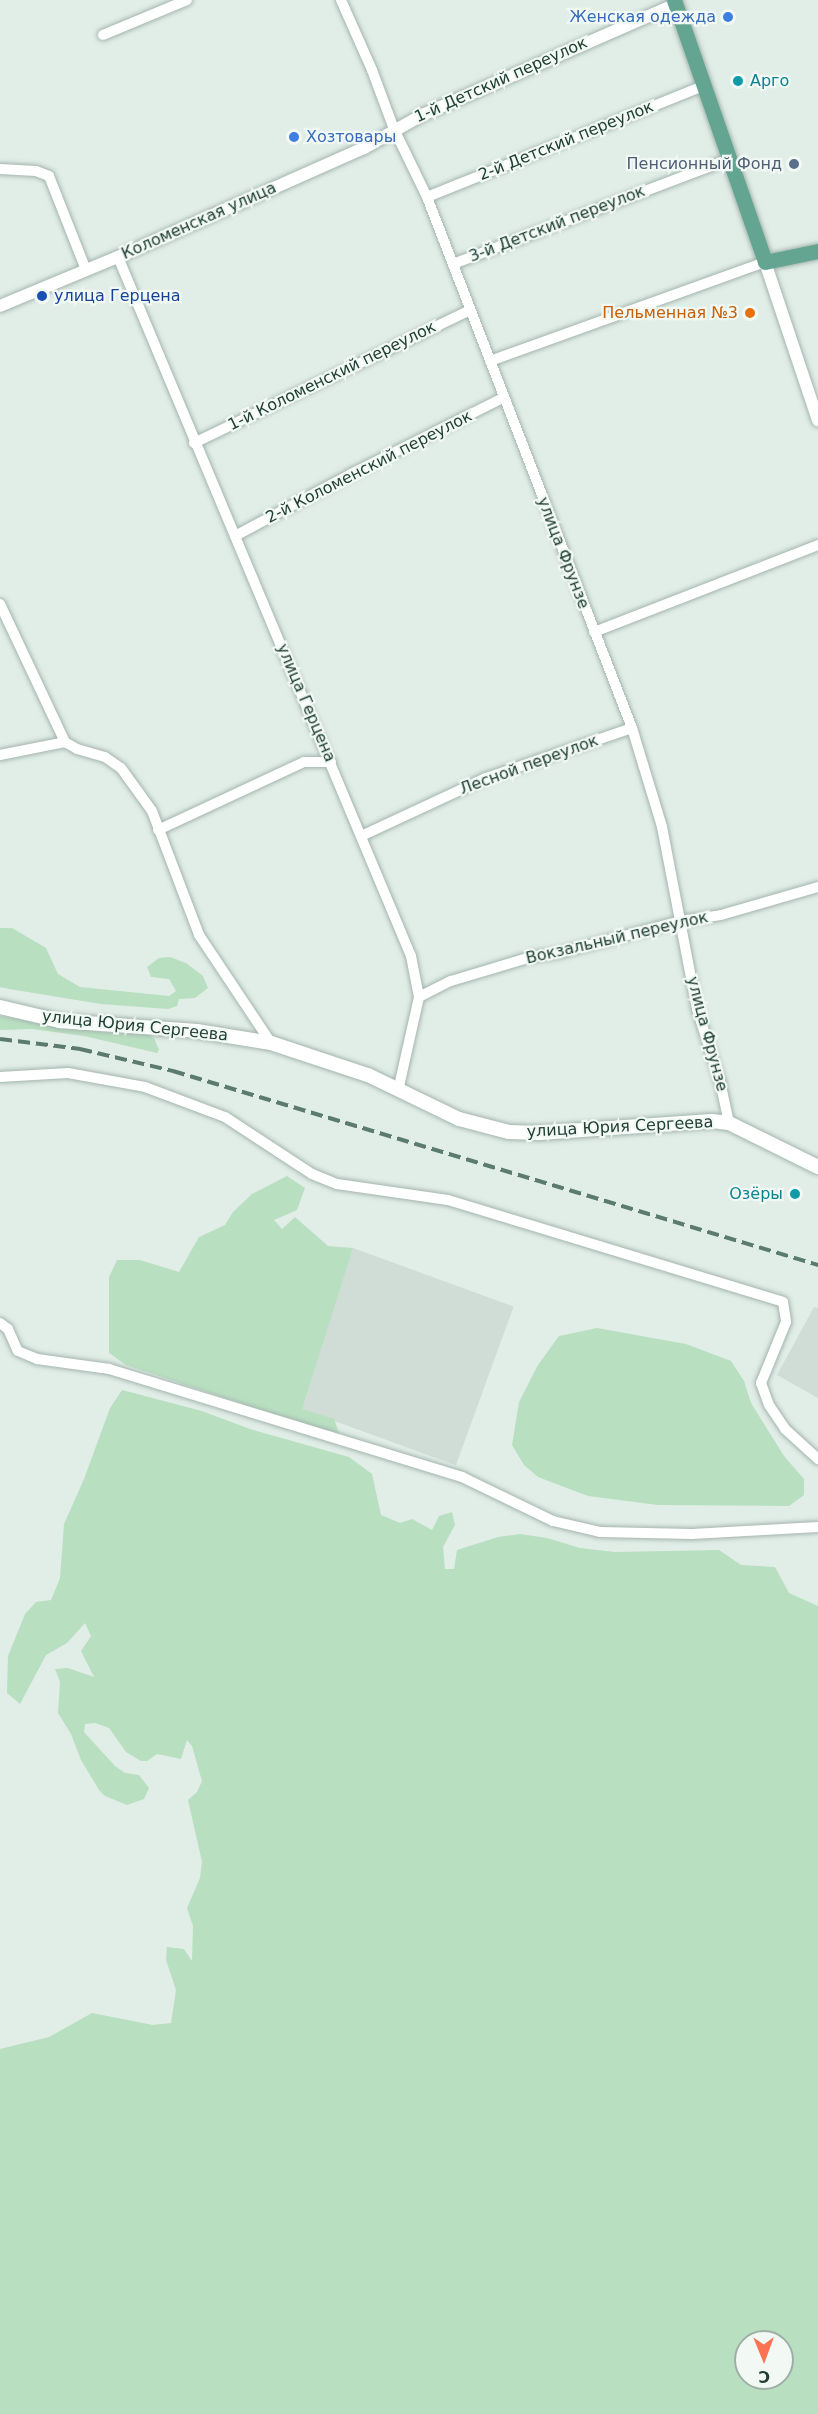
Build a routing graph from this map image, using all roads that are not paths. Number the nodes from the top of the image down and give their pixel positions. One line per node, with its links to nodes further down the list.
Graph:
1 (187, 0): 4 (street)
2 (341, 0): 6 (street, улица Фрунзе)
3 (675, 2): 5 (main road); 6 (street, 1-й Детский переулок)
4 (103, 35)
5 (705, 85): 7 (main road); 9 (street, 2-й Детский переулок)
6 (394, 129): 9 (street, улица Фрунзе); 11 (street, Коломенская улица)
7 (729, 159): 12 (main road); 13 (street, 3-й Детский переулок)
8 (0, 169): 14 (street)
9 (427, 197): 13 (street, улица Фрунзе)
10 (818, 251): 12 (main road)
11 (118, 257): 14 (street, Коломенская улица); 20 (street, улица Герцена)
12 (765, 262): 17 (street); 19 (street)
13 (453, 264): 16 (street, улица Фрунзе)
14 (86, 270): 15 (street, Коломенская улица)
15 (0, 306)
16 (470, 310): 17 (street, улица Фрунзе); 20 (street, 1-й Коломенский переулок)
17 (490, 361): 18 (street, улица Фрунзе)
18 (503, 398): 21 (street, 2-й Коломенский переулок); 24 (street, улица Фрунзе)
19 (818, 420)
20 (194, 443): 21 (street, улица Герцена)
21 (235, 537): 28 (street, улица Герцена)
22 (818, 545): 24 (street)
23 (0, 604): 26 (street)
24 (594, 632): 25 (street, улица Фрунзе)
25 (632, 728): 30 (street, Лесной переулок); 32 (street, улица Фрунзе)
26 (65, 742): 27 (street); 29 (street)
27 (0, 755)
28 (331, 762): 29 (street); 30 (street, улица Герцена)
29 (159, 830): 35 (street)
30 (361, 836): 33 (street, улица Герцена)
31 (818, 887): 32 (street, Вокзальный переулок)
32 (681, 921): 33 (street, Вокзальный переулок); 38 (street, улица Фрунзе)
33 (419, 997): 37 (street, улица Герцена)
34 (0, 1007): 35 (main road, улица Юрия Сергеева)
35 (272, 1043): 37 (main road, улица Юрия Сергеева)
36 (0, 1077): 41 (street)
37 (398, 1091): 38 (main road, улица Юрия Сергеева)
38 (729, 1123): 39 (main road, улица Юрия Сергеева)
39 (818, 1167)
40 (0, 1323): 42 (street)
41 (818, 1458)
42 (818, 1527)

